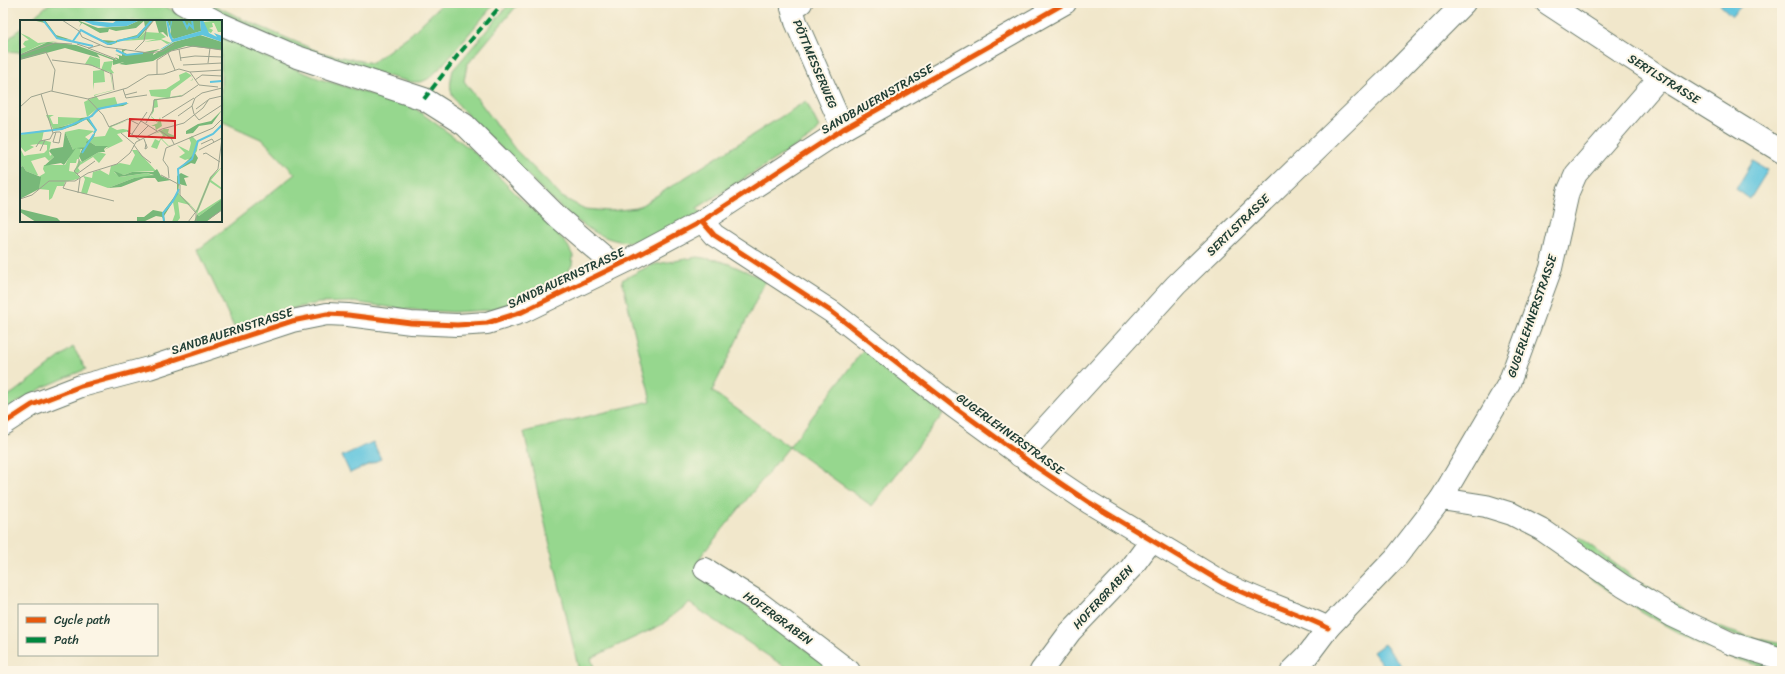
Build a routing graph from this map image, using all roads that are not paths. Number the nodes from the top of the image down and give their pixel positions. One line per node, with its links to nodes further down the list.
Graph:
1 (182, 3): 6 (street)
2 (801, 3): 9 (street, PÖTTMESSERWEG)
3 (1065, 3): 9 (street, SANDBAUERNSTRASSE)
4 (1464, 3): 14 (street, SERTLSTRASSE)
5 (1548, 3): 8 (street, SERTLSTRASSE)
6 (213, 20)
7 (222, 24): 12 (street, SANDBAUERNSTRASSE)
8 (1660, 77): 10 (street, SERTLSTRASSE); 15 (street, GUGERLEHNERSTRASSE)
9 (843, 129): 11 (street, SANDBAUERNSTRASSE)
10 (1782, 152)
11 (702, 221): 12 (street, SANDBAUERNSTRASSE); 14 (street, GUGERLEHNERSTRASSE)
12 (615, 266): 13 (street, SANDBAUERNSTRASSE)
13 (3, 424)
14 (1020, 456): 16 (street, GUGERLEHNERSTRASSE)
15 (1441, 499): 18 (street, GUGERLEHNERSTRASSE); 19 (street)
16 (1151, 541): 18 (street, GUGERLEHNERSTRASSE); 21 (street, HOFERGRABEN)
17 (705, 569): 20 (street, HOFERGRABEN)
18 (1328, 628): 22 (street, GUGERLEHNERSTRASSE)
19 (1782, 659)
20 (849, 671)
21 (1040, 671)
22 (1292, 671)

